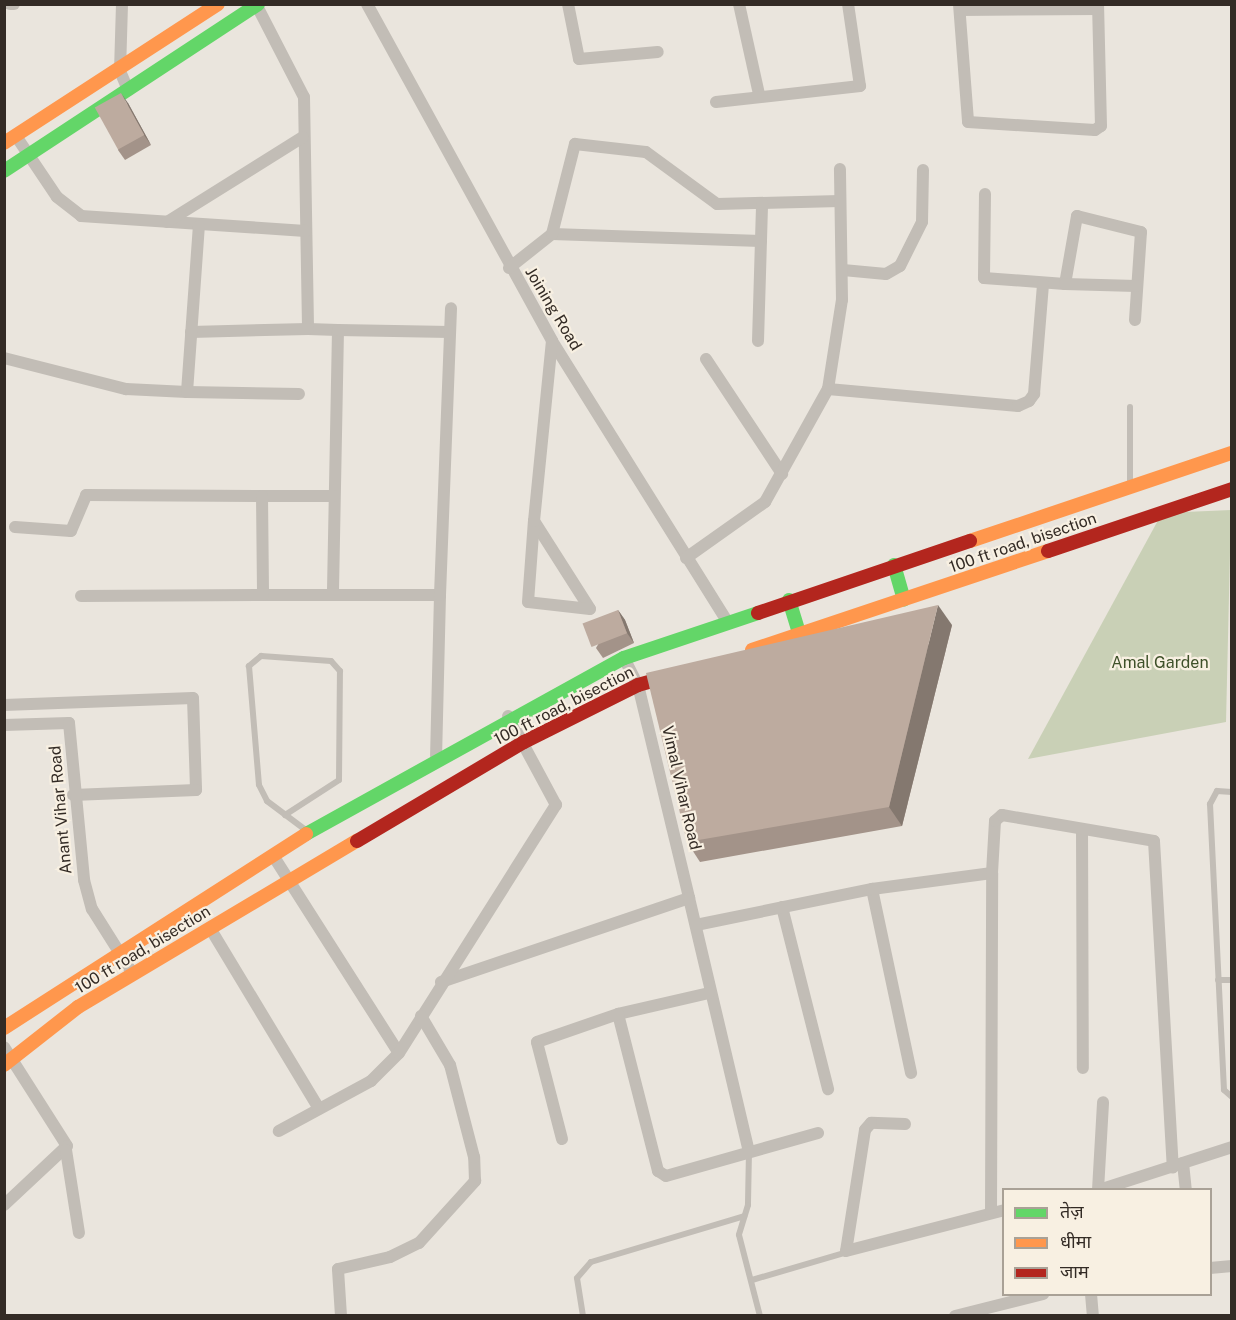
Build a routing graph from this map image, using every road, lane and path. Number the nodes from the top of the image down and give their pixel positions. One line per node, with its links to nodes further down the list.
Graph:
1 (122, 4): 11 (street)
2 (367, 4): 29 (street, Joining Road)
3 (568, 4): 10 (street)
4 (739, 4): 13 (street)
5 (848, 4): 13 (street)
6 (216, 5): 11 (street)
7 (257, 5): 12 (street); 15 (street)
8 (959, 7): 9 (street); 9 (street)
9 (1098, 7)
10 (658, 52)
11 (120, 71): 12 (street); 16 (street)
12 (128, 90): 17 (street)
13 (759, 94): 14 (street)
14 (716, 102)
15 (303, 137): 24 (street); 26 (street)
16 (10, 140): 17 (street)
17 (29, 156): 20 (street); 24 (street)
18 (840, 169): 22 (street)
19 (923, 170): 30 (street)
20 (4, 171)
21 (985, 194): 31 (street)
22 (840, 201): 23 (street); 30 (street)
23 (762, 203): 27 (street); 28 (street)
24 (167, 222): 25 (street)
25 (200, 226): 26 (street); 38 (street)
26 (306, 231): 36 (street)
27 (552, 234): 28 (street); 29 (street)
28 (761, 242): 41 (street)
29 (509, 268): 40 (street, Joining Road)
30 (843, 270): 44 (street)
31 (1043, 284): 32 (street); 44 (street)
32 (1065, 284): 33 (street); 33 (street)
33 (1136, 286): 35 (street)
34 (451, 308): 39 (street)
35 (1135, 320)
36 (308, 329): 37 (street); 38 (street)
37 (338, 330): 39 (street); 53 (street)
38 (191, 332): 45 (street)
39 (450, 332): 60 (street)
40 (552, 341): 54 (street); 56 (street, Joining Road)
41 (758, 341)
42 (4, 358): 45 (street)
43 (706, 359): 49 (street)
44 (828, 389): 49 (street)
45 (187, 392): 46 (street)
46 (299, 394)
47 (1130, 407): 50 (lane)
48 (1232, 453): 50 (street, 100 ft road, bisection)
49 (782, 474): 56 (street)
50 (1130, 487): 57 (street, 100 ft road, bisection)
51 (1232, 489): 63 (street, 100 ft road, bisection)
52 (262, 496): 53 (street); 55 (street); 59 (street)
53 (334, 496): 58 (street)
54 (534, 521): 54 (street)
55 (15, 527)
56 (686, 558): 64 (street, Joining Road)
57 (894, 565): 62 (street, 100 ft road, bisection); 63 (street)
58 (333, 594): 59 (street); 60 (street)
59 (263, 595): 61 (street)
60 (440, 595): 74 (street)
61 (81, 596)
62 (789, 600): 64 (street, 100 ft road, bisection); 65 (street)
63 (904, 600): 65 (street, 100 ft road, bisection)
64 (727, 621): 67 (street, 100 ft road, bisection)
65 (800, 634): 66 (street, 100 ft road, bisection)
66 (738, 654)
67 (624, 658): 69 (street, Vimal Vihar Road); 71 (street, 100 ft road, bisection)
68 (684, 671): 69 (street, 100 ft road, bisection)
69 (638, 685): 73 (street, 100 ft road, bisection); 84 (street, Vimal Vihar Road)
70 (4, 705): 76 (street)
71 (508, 716): 73 (street); 74 (street, 100 ft road, bisection)
72 (4, 725): 76 (street, Anant Vihar Road)
73 (524, 742): 82 (street, 100 ft road, bisection); 92 (street)
74 (436, 756): 79 (street, 100 ft road, bisection)
75 (1232, 792): 90 (lane)
76 (73, 795): 88 (street, Anant Vihar Road)
77 (285, 815): 77 (lane); 79 (lane)
78 (1082, 829): 81 (street); 100 (street); 113 (street)
79 (310, 834): 80 (street, 100 ft road, bisection)
80 (274, 857): 82 (street); 88 (street, 100 ft road, bisection)
81 (992, 873): 83 (street); 118 (street)
82 (290, 882): 87 (street, 100 ft road, bisection); 98 (street)
83 (872, 889): 85 (street); 101 (street)
84 (689, 898): 86 (street, Vimal Vihar Road); 92 (street)
85 (782, 907): 86 (street); 102 (street)
86 (696, 925): 93 (street, Vimal Vihar Road)
87 (210, 928): 89 (street, 100 ft road, bisection); 105 (street)
88 (118, 950): 89 (street, Anant Vihar Road); 96 (street, 100 ft road, bisection)
89 (133, 974): 99 (street, 100 ft road, bisection)
90 (1218, 980): 91 (lane); 103 (lane)
91 (1232, 980)
92 (441, 982): 95 (street)
93 (709, 993): 94 (street); 112 (street, Vimal Vihar Road)
94 (618, 1014): 109 (street); 112 (street)
95 (421, 1016): 98 (street); 127 (street)
96 (4, 1028)
97 (4, 1047): 99 (street)
98 (399, 1053): 105 (street)
99 (10, 1061): 111 (street)
100 (1083, 1068)
101 (911, 1073)
102 (828, 1089)
103 (1232, 1097)
104 (1103, 1102): 114 (street)
105 (319, 1109): 107 (street)
106 (905, 1124): 121 (street)
107 (279, 1131)
108 (818, 1133): 112 (street)
109 (562, 1138)
110 (1232, 1146): 113 (street)
111 (66, 1150): 117 (street); 120 (street)
112 (749, 1151): 119 (lane)
113 (1178, 1165): 115 (street); 116 (street)
114 (1099, 1188)
115 (1105, 1188)
116 (1185, 1188)
117 (4, 1204)
118 (997, 1211): 121 (street)
119 (744, 1216): 124 (lane); 128 (lane)
120 (79, 1233)
121 (848, 1252): 124 (lane)
122 (1232, 1266): 123 (street)
123 (1212, 1268)
124 (752, 1280): 129 (lane)
125 (1035, 1296): 130 (street)
126 (1091, 1296): 131 (street)
127 (341, 1316)
128 (583, 1316)
129 (760, 1316)
130 (955, 1316)
131 (1093, 1316)

